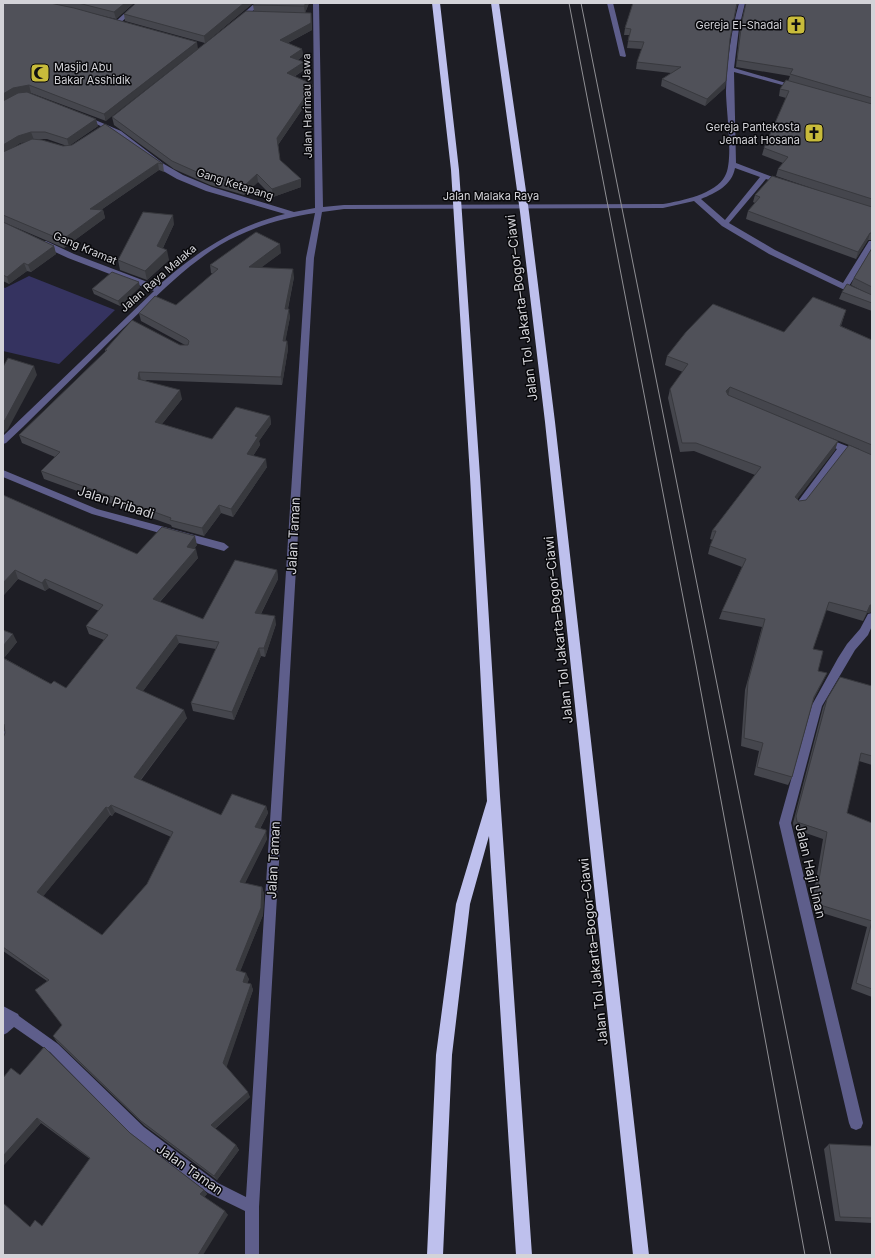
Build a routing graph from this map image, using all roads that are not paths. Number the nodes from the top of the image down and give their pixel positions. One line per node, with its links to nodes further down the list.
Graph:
1 (140, 3): 9 (street)
2 (259, 3): 8 (street)
3 (316, 3): 21 (street, Jalan Harimau Jawa)
4 (436, 3): 39 (highway)
5 (495, 3): 47 (highway, Jalan Tol Jakarta–Bogor–Ciawi)
6 (610, 3): 10 (street)
7 (742, 3): 11 (street)
8 (236, 22)
9 (125, 25)
10 (623, 56)
11 (731, 69): 12 (street); 16 (street)
12 (802, 89)
13 (78, 115): 15 (street, Gang Ketapang)
14 (112, 121): 15 (street)
15 (103, 128): 22 (street, Gang Ketapang)
16 (732, 164): 17 (street); 19 (street, Jalan Malaka Raya)
17 (764, 177): 18 (street); 23 (street)
18 (792, 186)
19 (695, 198): 20 (street, Jalan Malaka Raya); 23 (street)
20 (367, 206): 21 (street, Jalan Raya Malaka)
21 (319, 209): 22 (street, Jalan Raya Malaka); 43 (street, Jalan Taman)
22 (292, 214): 27 (street, Jalan Raya Malaka)
23 (725, 224): 26 (street)
24 (34, 239): 27 (street, Gang Kramat)
25 (872, 244): 26 (street)
26 (844, 287): 28 (street)
27 (160, 290): 29 (street, Jalan Raya Malaka)
28 (872, 300)
29 (5, 436)
30 (814, 436): 31 (street)
31 (843, 448): 32 (street); 34 (street)
32 (872, 460)
33 (3, 473): 35 (street, Jalan Pribadi)
34 (799, 506)
35 (224, 547)
36 (872, 617): 42 (street, Jalan Haji Linan)
37 (3, 735): 38 (street)
38 (3, 741)
39 (493, 796): 45 (highway); 46 (highway)
40 (9, 1015): 41 (street); 43 (street, Jalan Taman)
41 (3, 1029)
42 (856, 1123)
43 (252, 1207): 44 (street)
44 (252, 1255)
45 (435, 1255)
46 (524, 1255)
47 (641, 1255)

